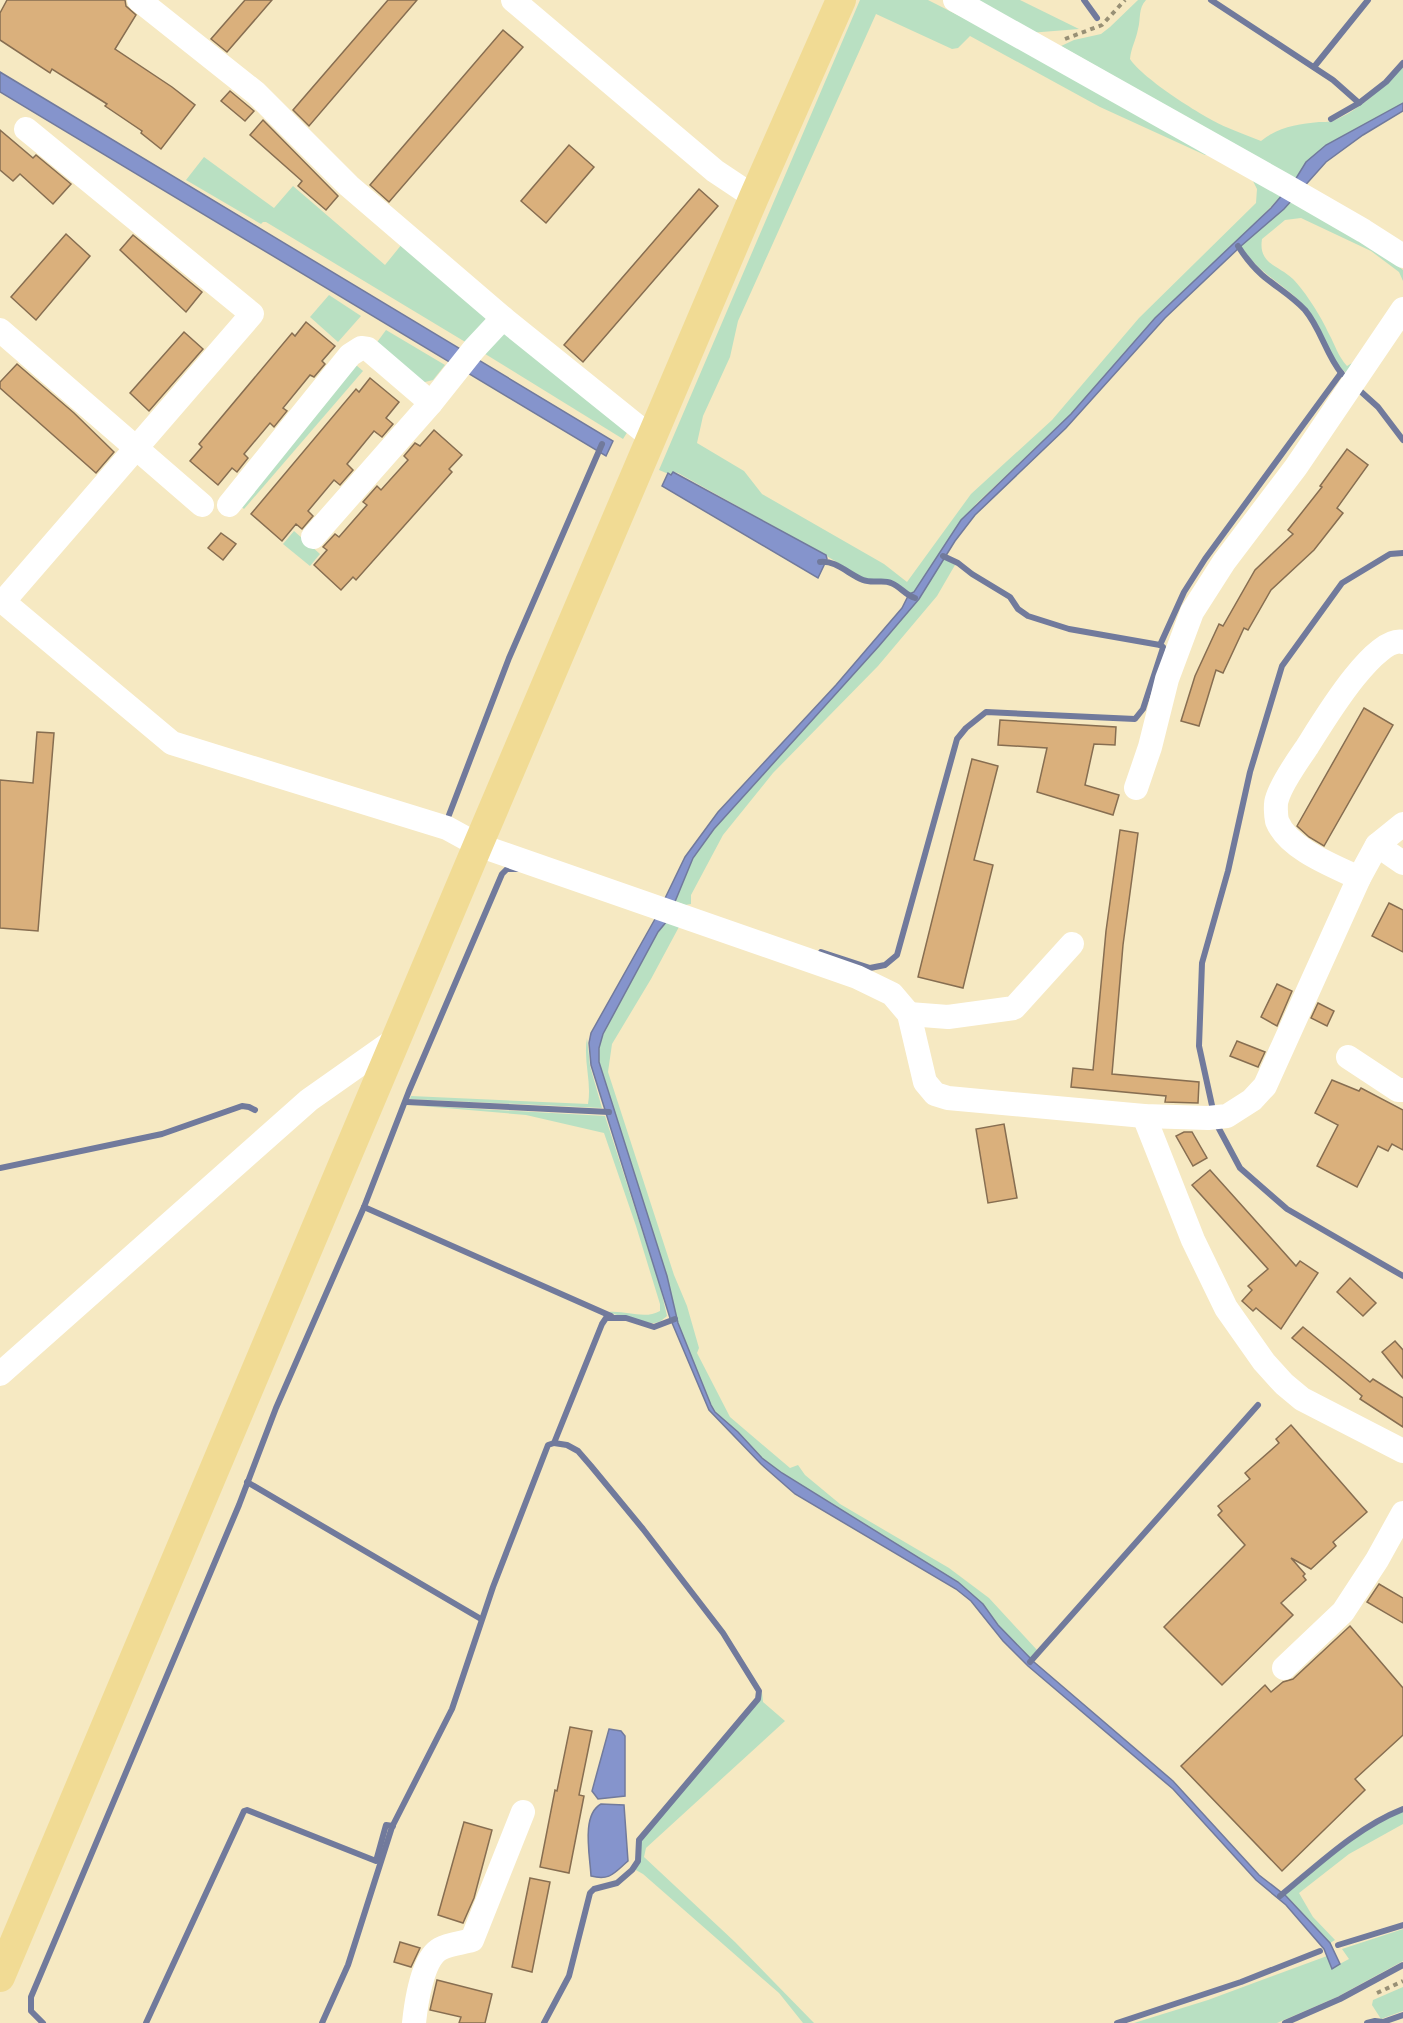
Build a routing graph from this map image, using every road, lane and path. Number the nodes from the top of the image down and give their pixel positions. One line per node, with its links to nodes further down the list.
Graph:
1 (139, 0): 11 (street)
2 (513, 0): 8 (street)
3 (841, 0): 8 (main road)
4 (955, 0): 6 (street)
5 (1125, 0): 6 (path)
6 (1039, 47): 9 (street)
7 (26, 129): 15 (street)
8 (754, 197): 14 (main road)
9 (1403, 256)
10 (1403, 309): 21 (street)
11 (502, 318): 13 (street); 14 (street)
12 (0, 330): 15 (street)
13 (431, 403): 17 (street); 18 (street)
14 (652, 438): 23 (main road)
15 (136, 448): 16 (street); 19 (street)
16 (202, 505)
17 (228, 505)
18 (314, 537)
19 (2, 600): 23 (street)
20 (1403, 642): 26 (street)
21 (1136, 788)
22 (1403, 824): 24 (street)
23 (478, 845): 28 (street); 29 (main road)
24 (1377, 845): 25 (street); 26 (street)
25 (1403, 863)
26 (1359, 878): 32 (street)
27 (1072, 944): 28 (street)
28 (909, 1014): 32 (street)
29 (397, 1038): 33 (street); 38 (main road)
30 (1348, 1057): 31 (street)
31 (1403, 1090)
32 (1144, 1116): 34 (street)
33 (0, 1374)
34 (1403, 1451)
35 (1403, 1513): 36 (street)
36 (1284, 1668)
37 (523, 1812): 41 (street)
38 (0, 1977)
39 (1403, 1981): 40 (path)
40 (1377, 1993)
41 (414, 2023)

